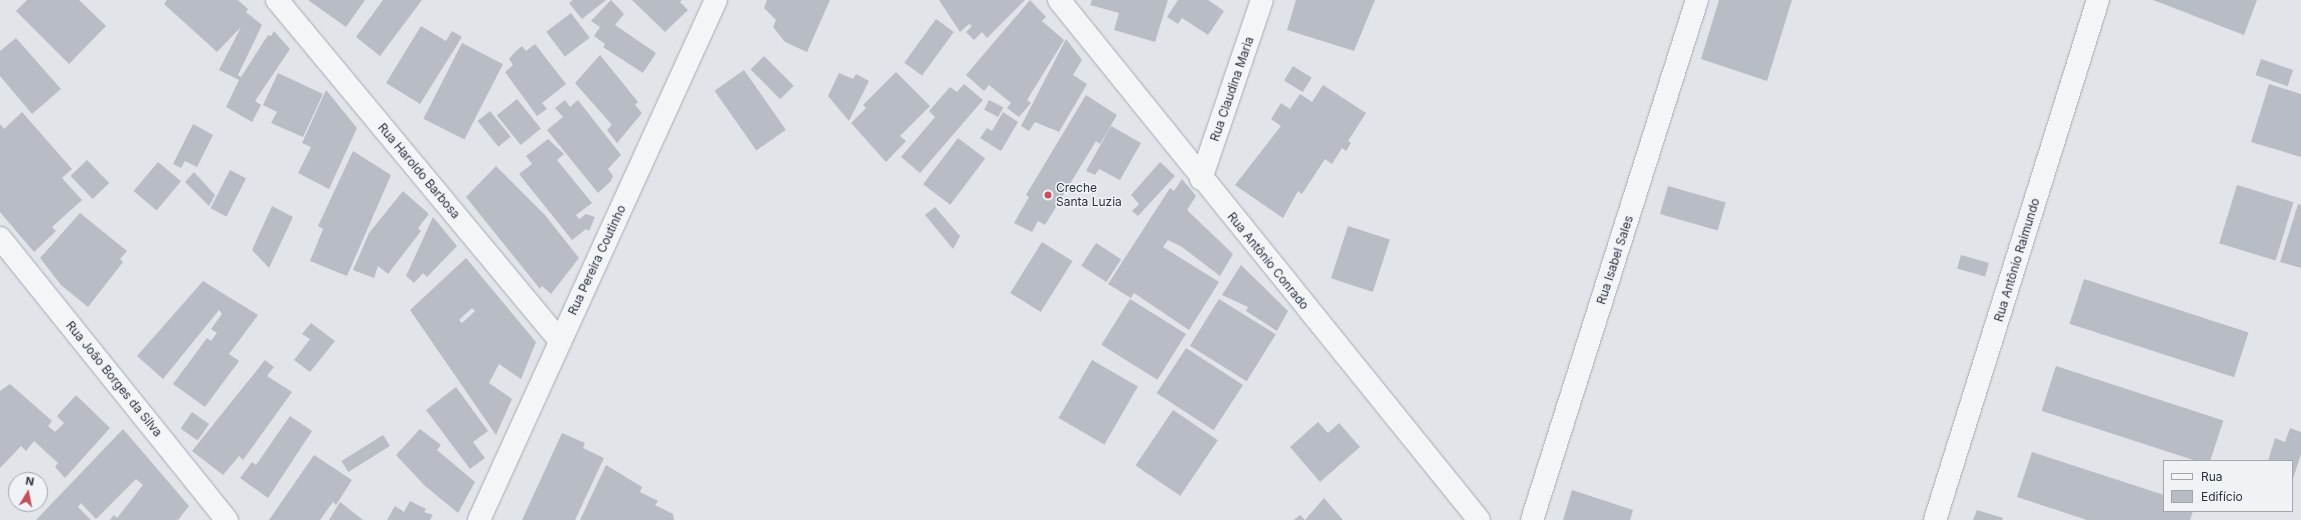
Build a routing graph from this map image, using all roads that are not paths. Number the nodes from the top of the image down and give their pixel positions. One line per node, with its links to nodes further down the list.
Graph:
1 (277, 0): 9 (street, Rua Haroldo Barbosa)
2 (716, 0): 9 (street, Rua Pereira Coutinho)
3 (1059, 0): 7 (street, Rua Antônio Conrado)
4 (1262, 0): 7 (street, Rua Claudina Maria)
5 (1698, 0): 13 (street, Rua Isabel Sales)
6 (2098, 0): 14 (street, Rua Antônio Raimundo)
7 (1201, 179): 12 (street, Rua Antônio Conrado)
8 (0, 238): 10 (street, Rua João Borges da Silva)
9 (560, 341): 11 (street, Rua Pereira Coutinho)
10 (227, 520)
11 (479, 520)
12 (1479, 520)
13 (1532, 520)
14 (1935, 520)

